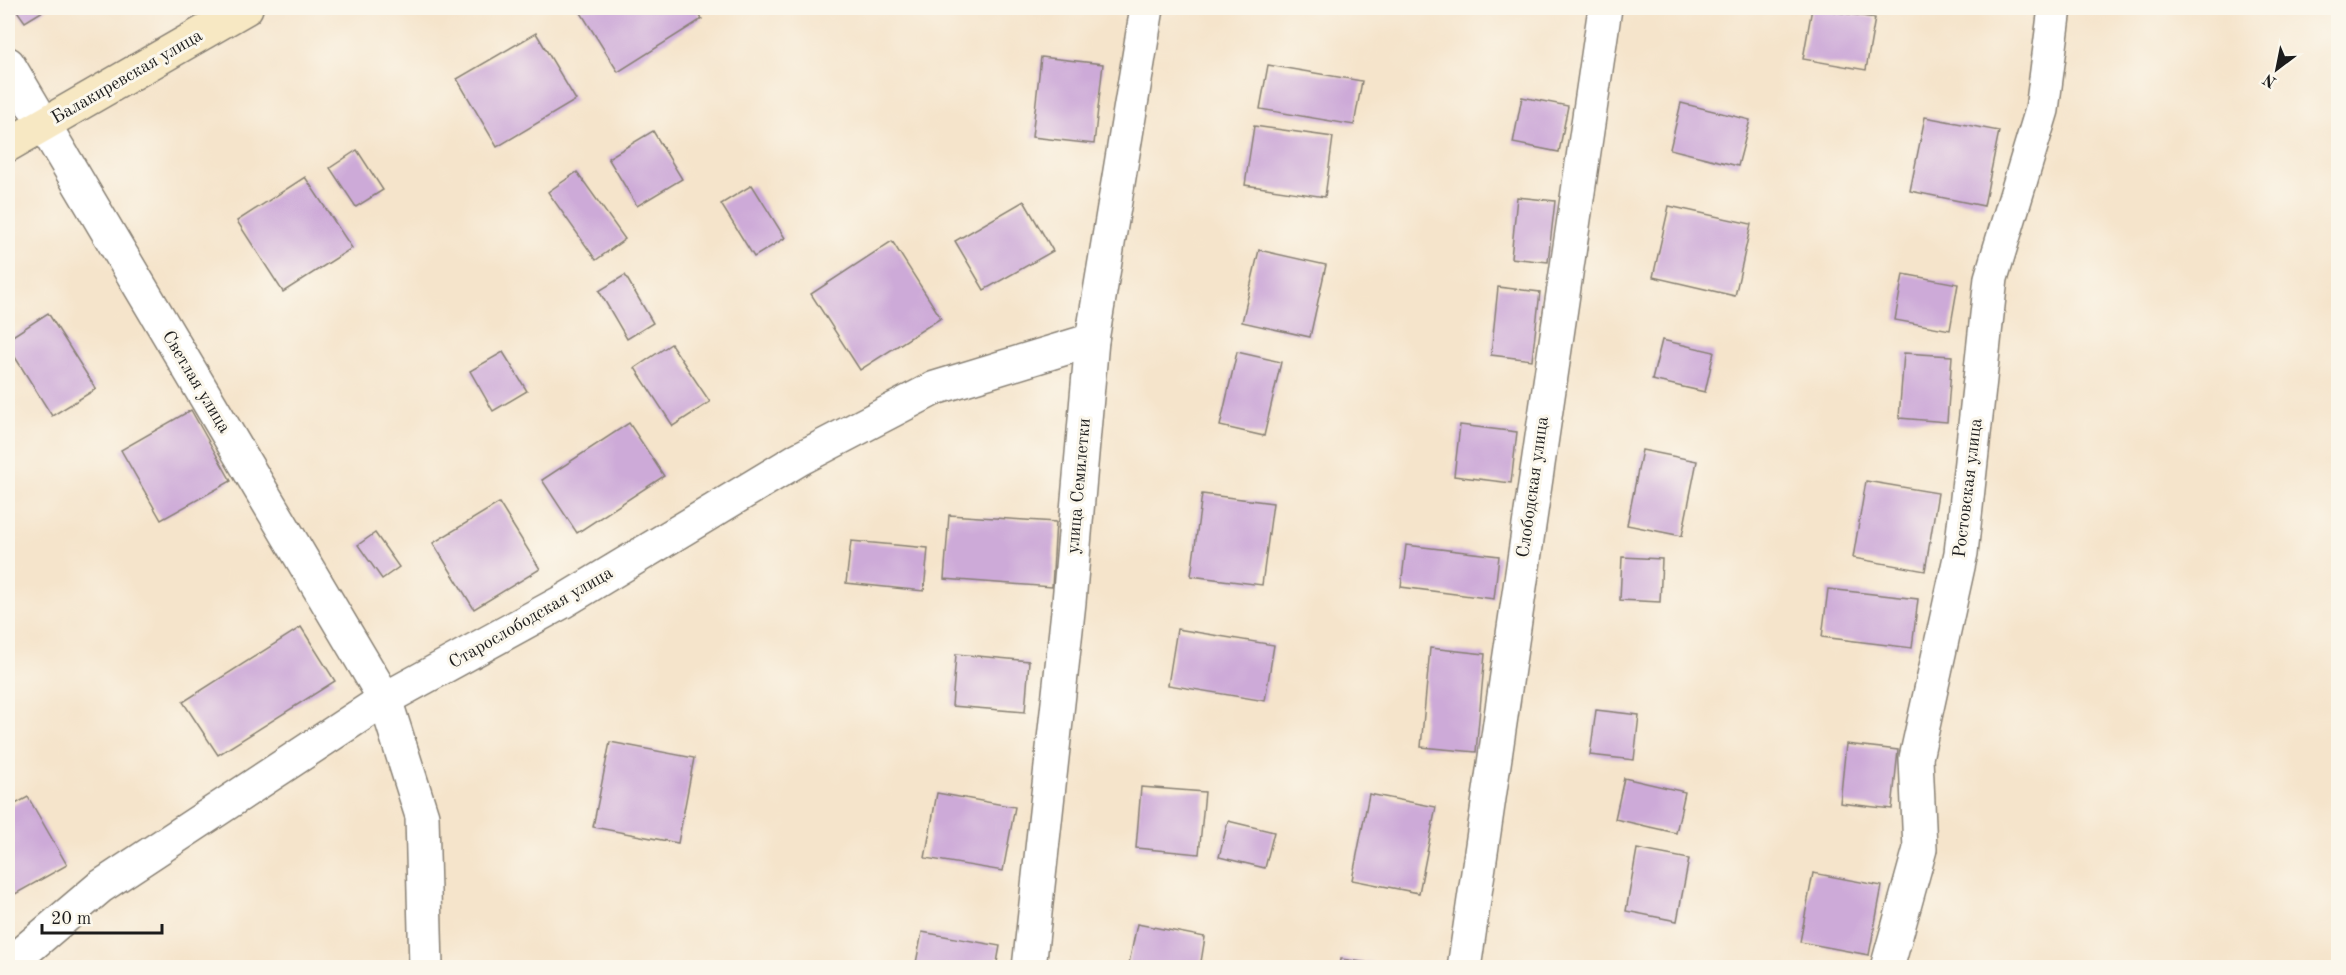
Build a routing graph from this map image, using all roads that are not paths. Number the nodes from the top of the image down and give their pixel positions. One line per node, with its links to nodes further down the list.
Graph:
1 (246, 8): 6 (street, Балакиревская улица)
2 (1147, 8): 8 (street, улица Семилетки)
3 (1605, 8): 13 (street, Слободская улица)
4 (2055, 8): 14 (street, Ростовская улица)
5 (8, 64): 6 (street, Светлая улица)
6 (43, 125): 7 (street, Балакиревская улица); 9 (street, Светлая улица)
7 (8, 145)
8 (1092, 340): 9 (street, Старослободская улица); 12 (street, улица Семилетки)
9 (385, 699): 10 (street, Старослободская улица); 11 (street, Светлая улица)
10 (8, 965)
11 (426, 968)
12 (1029, 968)
13 (1464, 968)
14 (1887, 968)

